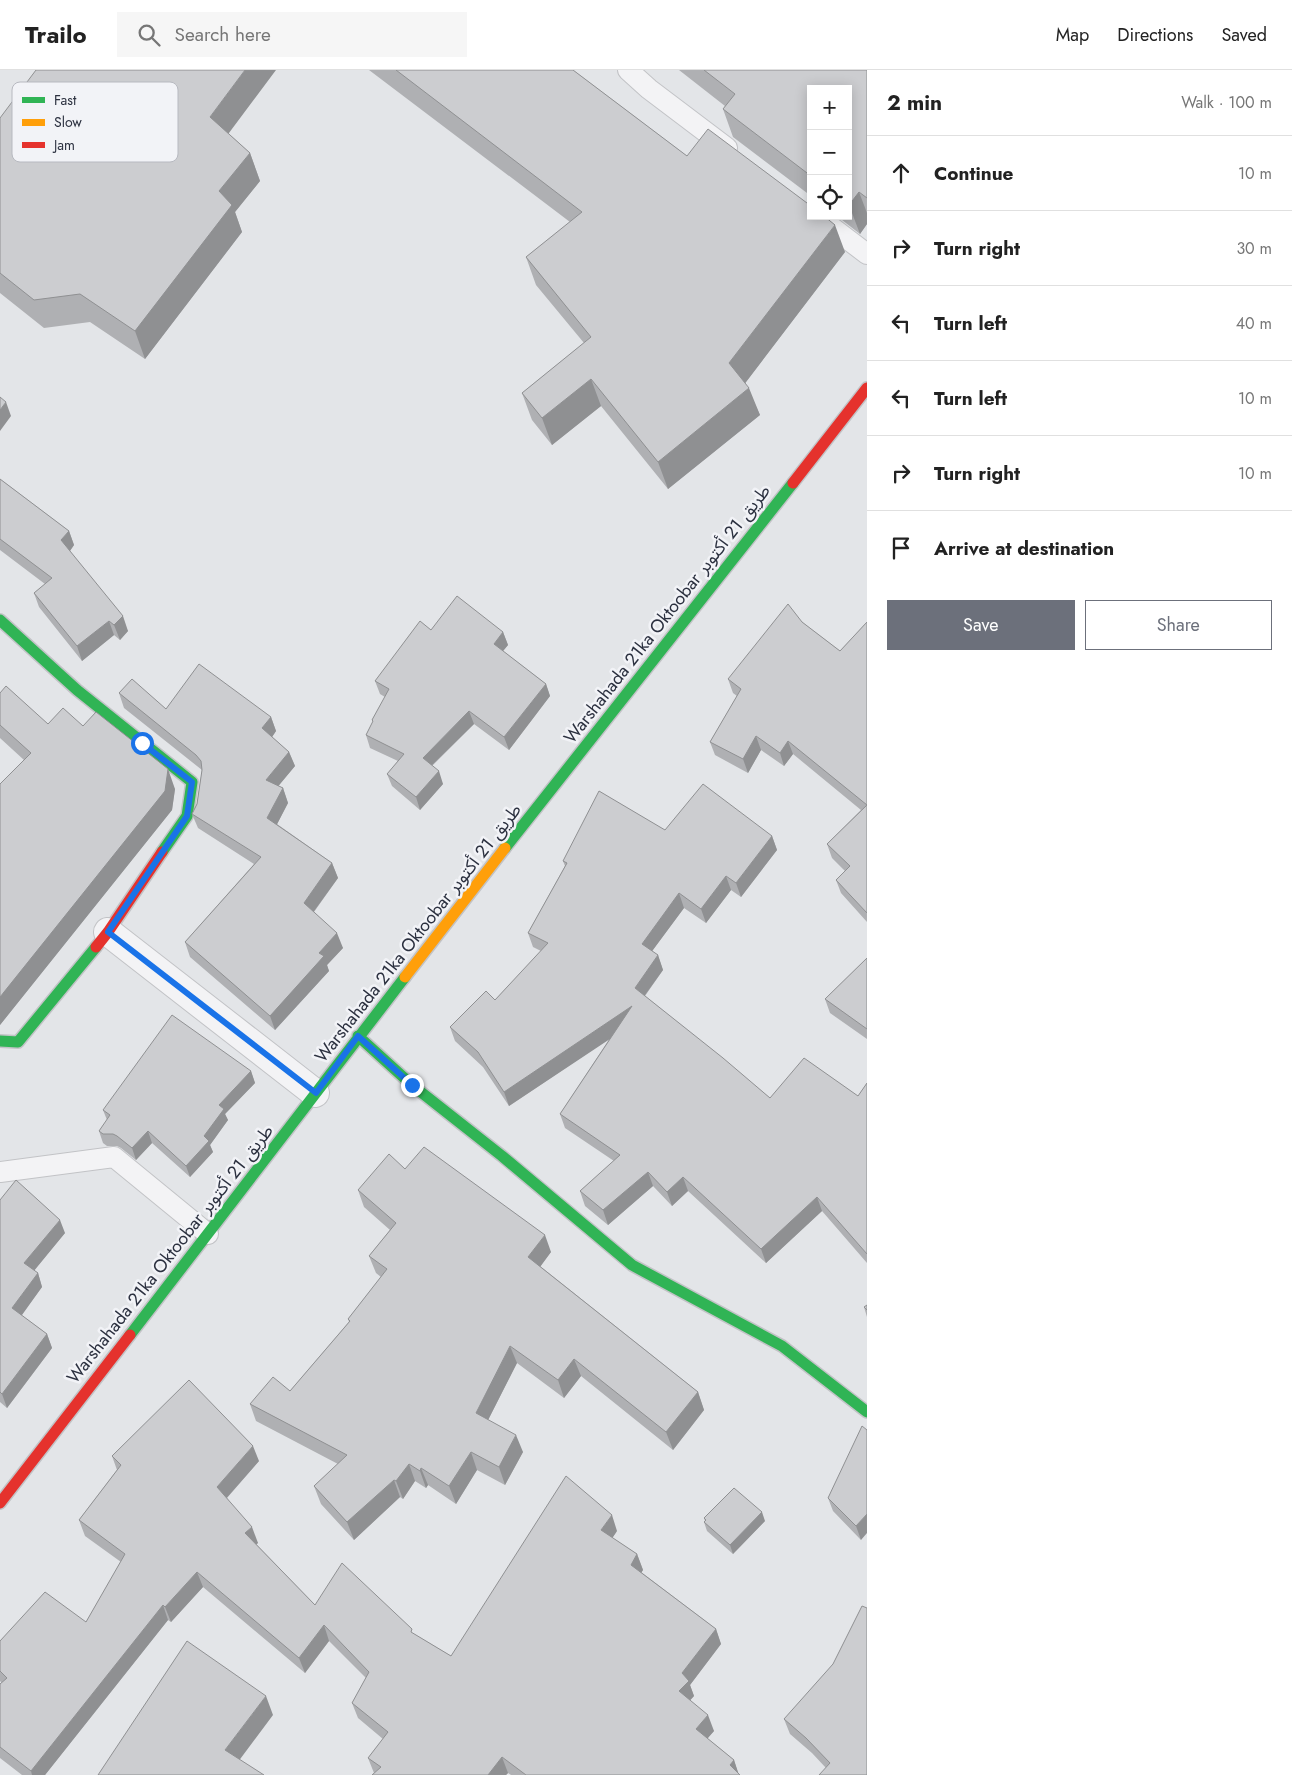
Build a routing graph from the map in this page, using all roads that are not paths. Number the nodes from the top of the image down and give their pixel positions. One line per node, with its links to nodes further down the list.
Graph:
1 (628, 70): 2 (lane)
2 (741, 159)
3 (822, 220): 4 (lane)
4 (867, 254)
5 (867, 388): 8 (main road, Warshahada 21ka Oktoobar طريق 21 أكتوبر)
6 (0, 620): 7 (main road)
7 (108, 932): 9 (main road); 10 (street)
8 (358, 1036): 10 (main road, Warshahada 21ka Oktoobar طريق 21 أكتوبر); 13 (main road)
9 (0, 1041)
10 (316, 1093): 12 (main road, Warshahada 21ka Oktoobar طريق 21 أكتوبر)
11 (0, 1172): 12 (lane)
12 (208, 1234): 14 (main road, Warshahada 21ka Oktoobar طريق 21 أكتوبر)
13 (867, 1412)
14 (0, 1503)

